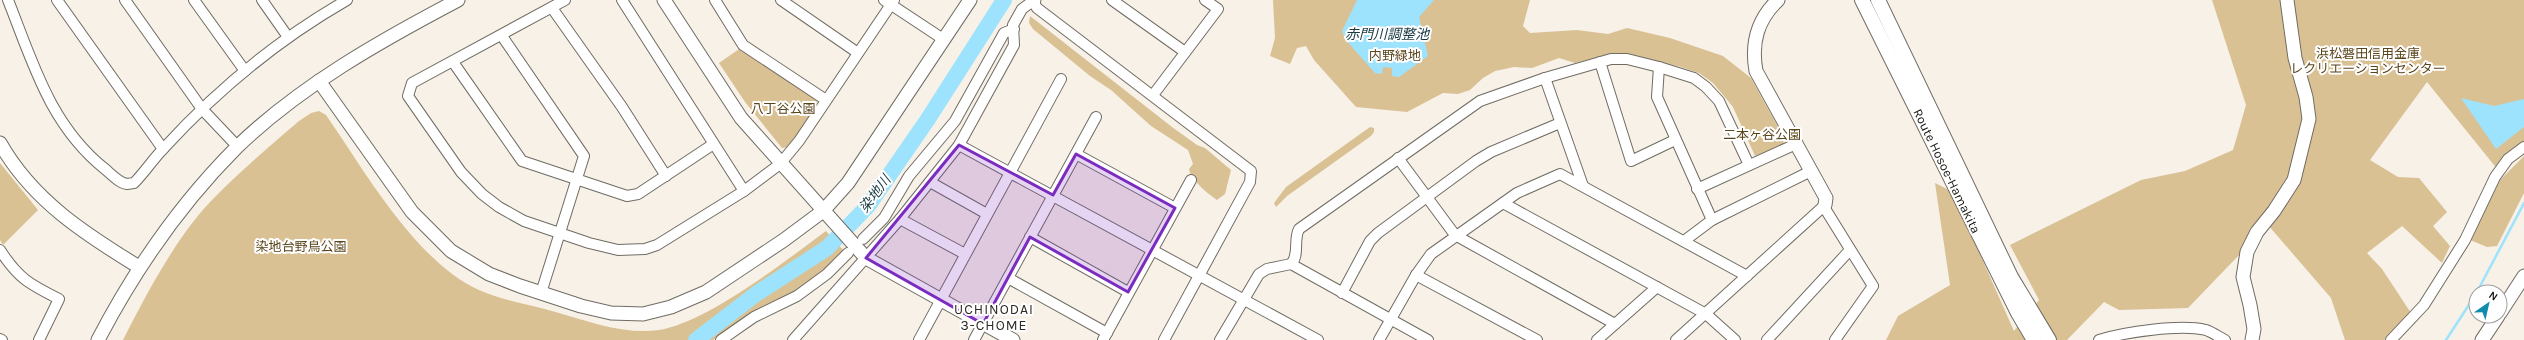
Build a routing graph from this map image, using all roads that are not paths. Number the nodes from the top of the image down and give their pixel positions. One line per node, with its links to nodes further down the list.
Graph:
1 (8, 0): 48 (street)
2 (57, 0): 48 (street)
3 (125, 0): 38 (street)
4 (194, 0): 32 (street)
5 (262, 0): 25 (street)
6 (458, 0): 35 (street)
7 (565, 0): 22 (street)
8 (622, 0): 44 (street)
9 (664, 0): 51 (street)
10 (715, 0): 37 (street)
11 (781, 0): 28 (street)
12 (970, 0): 26 (street)
13 (1112, 0): 27 (street)
14 (1205, 0): 27 (street)
15 (1778, 0): 43 (street)
16 (1862, 0): 105 (main road, Route Hosoe-Hamakita)
17 (1878, 0): 105 (main road, Route Hosoe-Hamakita)
18 (2287, 0): 126 (street)
19 (341, 1): 25 (street)
20 (1034, 1): 23 (street); 36 (street)
21 (890, 2): 26 (street); 28 (street)
22 (552, 8): 24 (street); 57 (street)
23 (1014, 29): 45 (street); 77 (street)
24 (502, 36): 29 (street); 58 (street)
25 (288, 37): 32 (street)
26 (944, 39): 69 (street)
27 (1185, 52): 36 (street)
28 (858, 53): 37 (street)
29 (453, 62): 58 (street); 73 (street)
30 (1600, 62): 31 (street); 33 (street); 41 (street)
31 (1659, 67): 41 (street); 52 (street)
32 (245, 71): 38 (street)
33 (1545, 78): 40 (street); 50 (street)
34 (1061, 79): 55 (street)
35 (319, 81): 46 (street); 94 (street)
36 (1153, 95): 88 (street)
37 (826, 100): 51 (street)
38 (202, 109): 46 (street); 48 (street)
39 (1096, 117): 49 (street)
40 (1560, 123): 53 (street); 65 (street)
41 (1675, 140): 62 (street)
42 (0, 143): 85 (street)
43 (1796, 144): 52 (street); 54 (street)
44 (712, 145): 57 (street); 63 (street)
45 (959, 145): 55 (street); 60 (street)
46 (238, 146): 85 (street)
47 (2524, 147): 127 (street)
48 (163, 149)
49 (1076, 154): 64 (street); 68 (street)
50 (1398, 158): 65 (street); 82 (street)
51 (780, 164): 63 (street); 69 (street)
52 (1749, 165): 62 (street)
53 (1576, 168): 56 (street); 61 (street)
54 (1811, 171): 67 (street); 72 (street)
55 (1010, 172): 64 (street); 70 (street)
56 (1560, 174): 61 (street); 66 (street)
57 (666, 176): 58 (street)
58 (577, 180): 73 (street)
59 (1191, 180): 68 (street)
60 (930, 182): 70 (street); 71 (street)
61 (1583, 186): 76 (street)
62 (1697, 189): 72 (street)
63 (744, 191): 73 (street)
64 (1053, 195): 75 (street); 78 (street)
65 (1426, 196): 74 (street); 95 (street)
66 (1503, 203): 74 (street); 92 (street)
67 (1825, 206): 80 (street); 89 (street)
68 (1175, 208): 78 (street)
69 (823, 211): 77 (street); 94 (street)
70 (987, 214): 81 (street)
71 (900, 219): 81 (street); 83 (street)
72 (1712, 220): 76 (street)
73 (560, 234): 94 (street)
74 (1455, 236): 87 (street); 102 (street)
75 (1030, 237): 91 (street); 93 (street)
76 (1684, 241): 89 (street)
77 (854, 245): 83 (street); 109 (street)
78 (1152, 249): 88 (street); 93 (street)
79 (0, 250): 107 (street)
80 (1850, 250): 122 (street); 123 (street)
81 (965, 254): 97 (street)
82 (1295, 255): 84 (street); 86 (street)
83 (866, 258): 97 (street); 106 (street)
84 (1290, 264): 86 (street); 96 (street)
85 (139, 267): 108 (street)
86 (1303, 271): 95 (street)
87 (1416, 275): 100 (street); 118 (street)
88 (1199, 276): 96 (street); 113 (street)
89 (1747, 276): 99 (street)
90 (2524, 276): 98 (street)
91 (1008, 278): 101 (street); 104 (street)
92 (1657, 287): 99 (street); 102 (street)
93 (1128, 292): 104 (street)
94 (541, 293)
95 (1342, 293): 100 (street)
96 (1244, 299): 114 (street); 115 (street)
97 (940, 300): 101 (street); 110 (street)
98 (2508, 301)
99 (1706, 314): 120 (street); 121 (street)
100 (1390, 320): 116 (street); 117 (street)
101 (983, 324): 111 (street); 112 (street)
102 (1616, 324): 119 (street)
103 (2493, 324): 128 (street)
104 (1105, 336)
105 (2040, 338)
106 (797, 339)
107 (39, 340)
108 (98, 340)
109 (721, 340)
110 (919, 340)
111 (974, 340)
112 (1013, 340)
113 (1164, 340)
114 (1220, 340)
115 (1318, 340)
116 (1380, 340)
117 (1428, 340)
118 (1537, 340)
119 (1597, 340)
120 (1676, 340)
121 (1735, 340)
122 (1767, 340)
123 (1835, 340)
124 (2099, 340): 125 (street)
125 (2225, 340)
126 (2252, 340)
127 (2391, 340)
128 (2482, 340)

